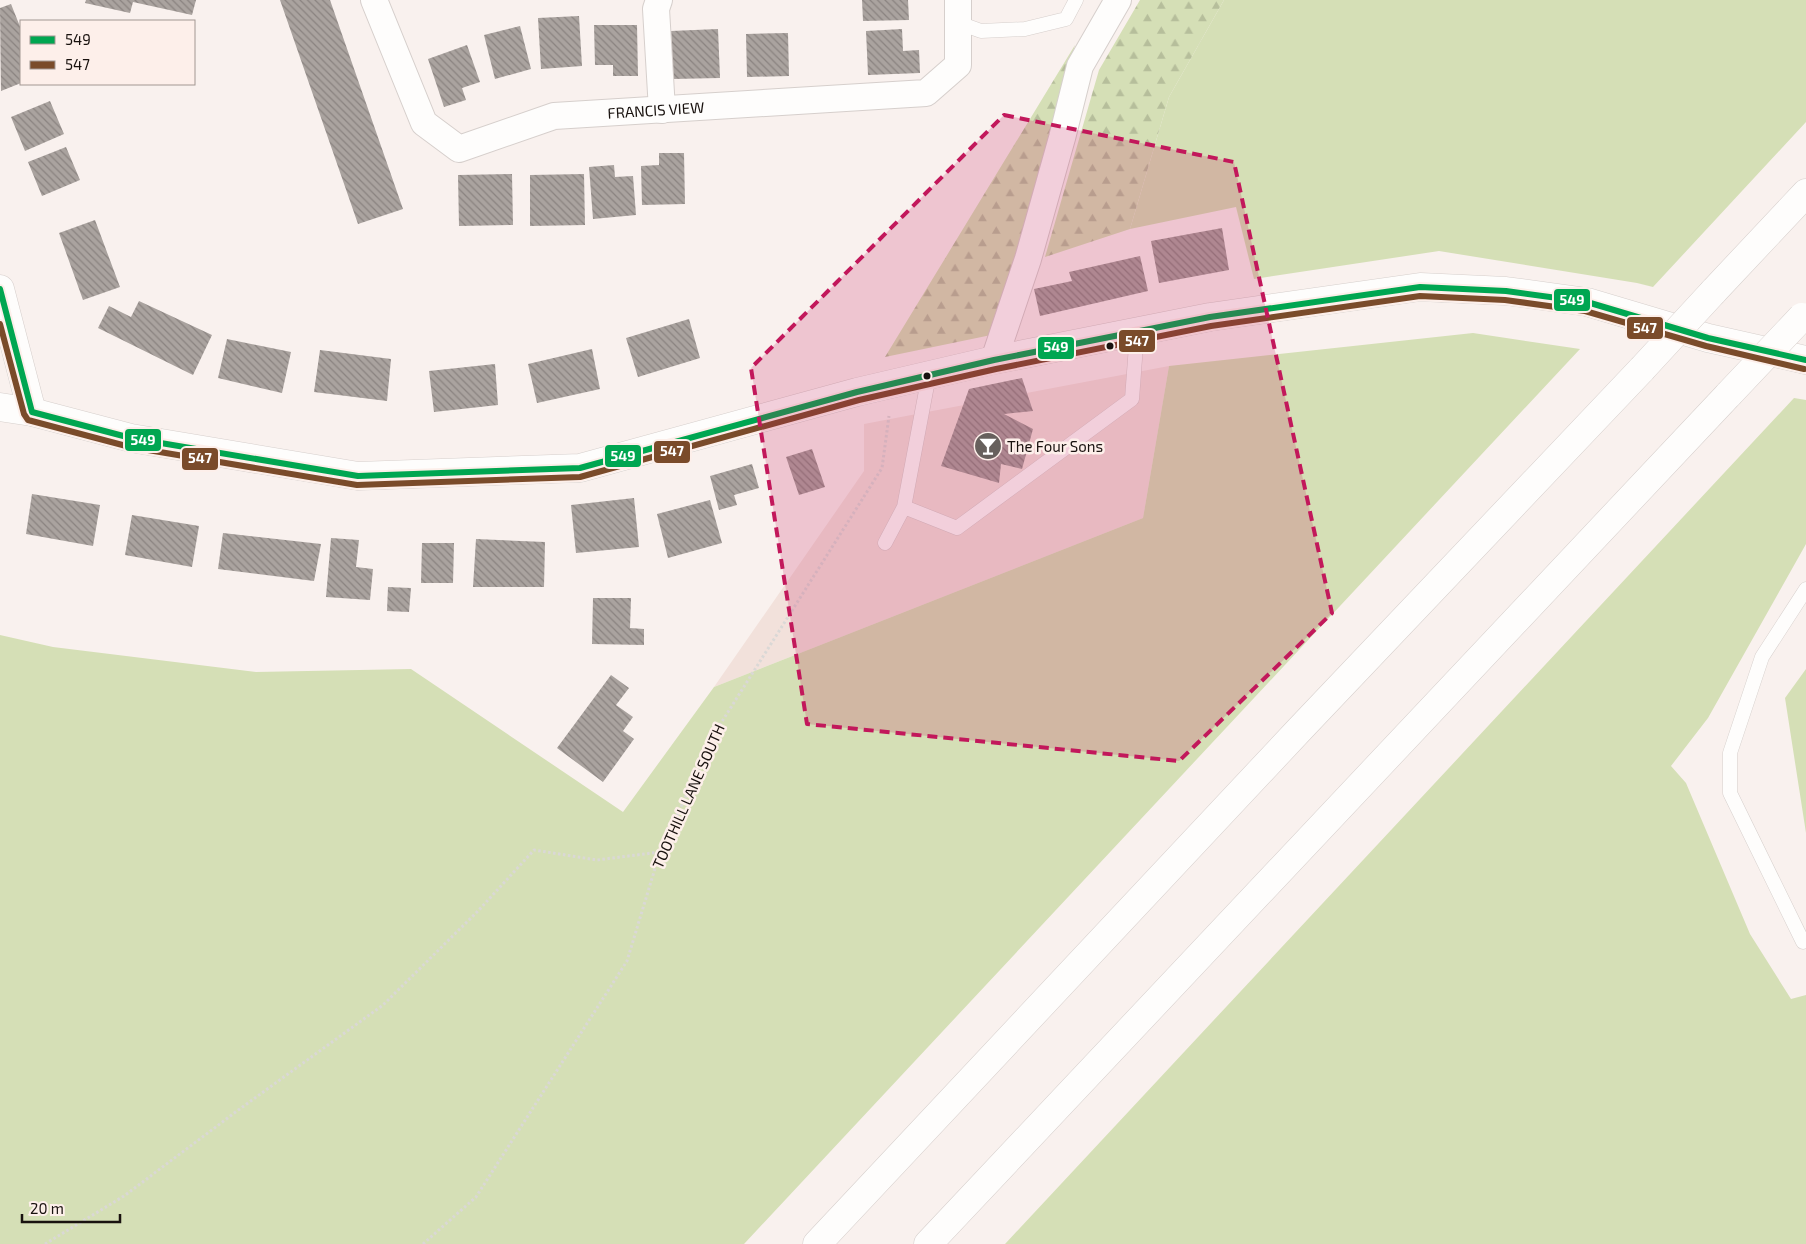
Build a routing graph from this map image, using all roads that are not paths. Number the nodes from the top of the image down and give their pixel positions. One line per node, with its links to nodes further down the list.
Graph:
1 (374, 0): 6 (street, FRANCIS VIEW)
2 (659, 0): 6 (street)
3 (1076, 0): 5 (lane)
4 (1118, 0): 11 (street)
5 (958, 12): 6 (street, FRANCIS VIEW)
6 (662, 110)
7 (1806, 193): 20 (main road, bridge)
8 (0, 289): 15 (main road)
9 (1804, 315): 21 (main road, bridge)
10 (1137, 332): 11 (main road); 12 (main road); 16 (lane)
11 (994, 360): 13 (main road)
12 (1806, 360)
13 (929, 375): 15 (main road); 16 (lane)
14 (0, 407): 15 (main road)
15 (32, 412)
16 (904, 508): 17 (lane)
17 (885, 544)
18 (1806, 589): 19 (lane)
19 (1803, 942)
20 (817, 1244)
21 (928, 1244)

